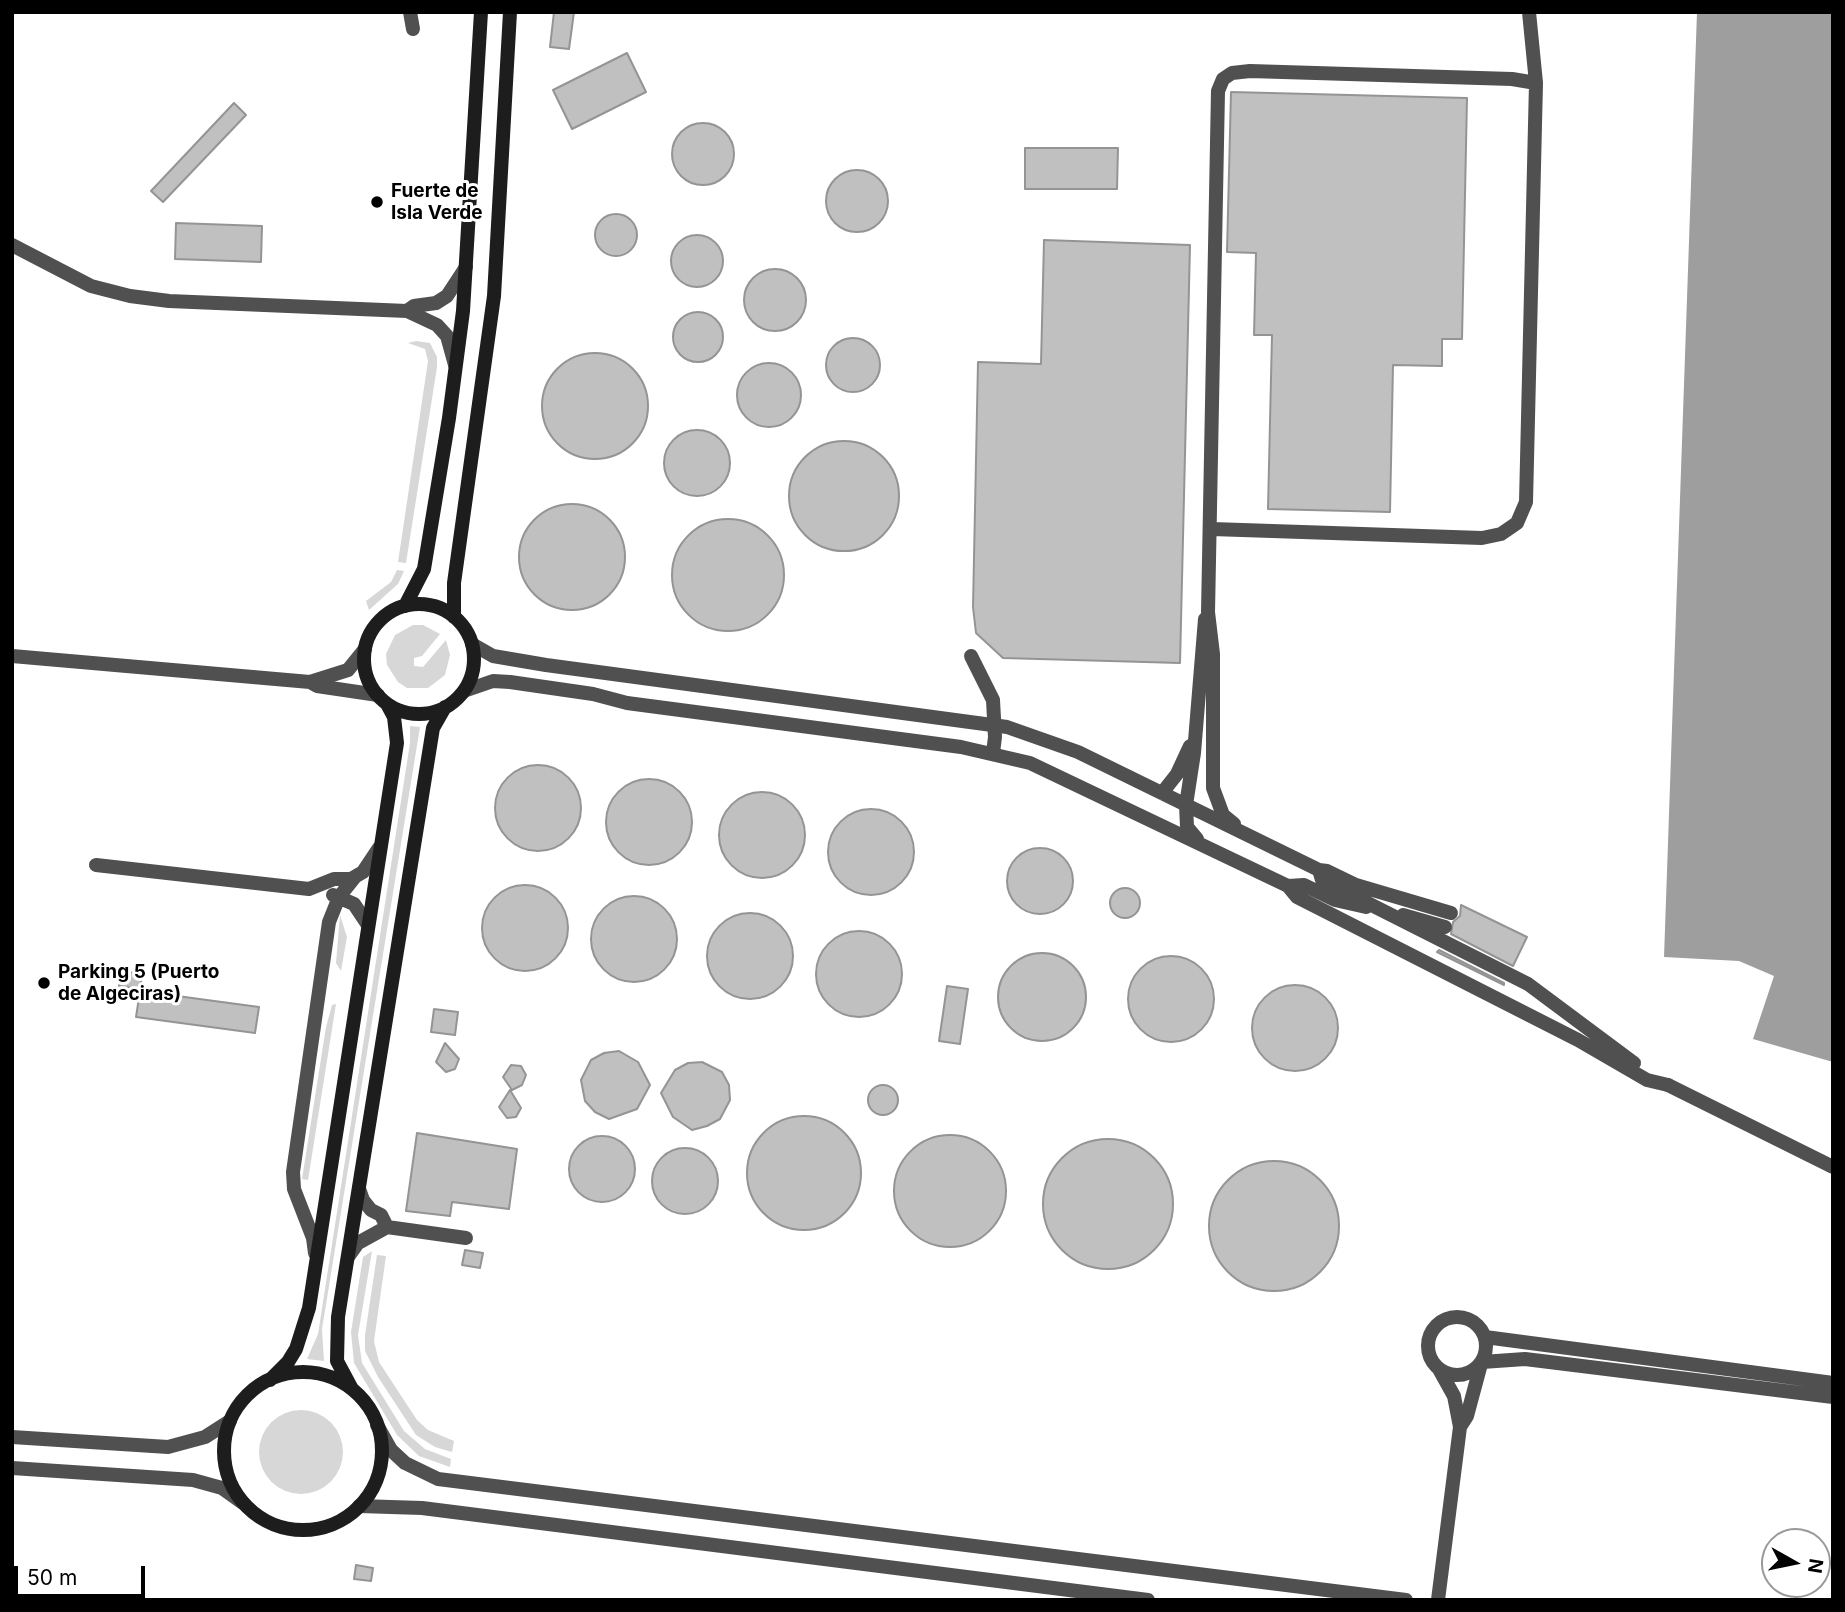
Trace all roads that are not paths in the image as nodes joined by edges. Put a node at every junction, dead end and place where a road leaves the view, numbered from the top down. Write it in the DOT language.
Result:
graph roads {
  1 [pos="410,12"];
  2 [pos="481,12"];
  3 [pos="510,12"];
  4 [pos="1529,12"];
  5 [pos="413,29"];
  6 [pos="1536,83"];
  7 [pos="12,245"];
  8 [pos="466,267"];
  9 [pos="407,311"];
  10 [pos="456,366"];
  11 [pos="1212,529"];
  12 [pos="405,606"];
  13 [pos="1208,612"];
  14 [pos="454,617"];
  15 [pos="472,644"];
  16 [pos="365,649"];
  17 [pos="12,656"];
  18 [pos="971,656"];
  19 [pos="310,682"];
  20 [pos="464,691"];
  21 [pos="383,699"];
  22 [pos="445,708"];
  23 [pos="995,724"];
  24 [pos="1196,728"];
  25 [pos="1212,742"];
  26 [pos="993,753"];
  27 [pos="1162,793"];
  28 [pos="1186,805"];
  29 [pos="1199,812"];
  30 [pos="1184,830"];
  31 [pos="1249,836"];
  32 [pos="380,847"];
  33 [pos="96,865"];
  34 [pos="1319,870"];
  35 [pos="355,877"];
  36 [pos="320,886"];
  37 [pos="1288,886"];
  38 [pos="339,897"];
  39 [pos="1382,911"];
  40 [pos="368,925"];
  41 [pos="1668,1085"];
  42 [pos="1833,1167"];
  43 [pos="359,1189"];
  44 [pos="387,1227"];
  45 [pos="466,1238"];
  46 [pos="348,1257"];
  47 [pos="315,1272"];
  48 [pos="1485,1337"];
  49 [pos="1482,1363"];
  50 [pos="1438,1369"];
  51 [pos="270,1380"];
  52 [pos="1833,1383"];
  53 [pos="352,1390"];
  54 [pos="1833,1397"];
  55 [pos="230,1421"];
  56 [pos="377,1425"];
  57 [pos="1460,1427"];
  58 [pos="12,1437"];
  59 [pos="12,1468"];
  60 [pos="243,1503"];
  61 [pos="359,1506"];
  62 [pos="1148,1600"];
  63 [pos="1406,1600"];
  64 [pos="1438,1600"];
  1 -- 5 [label="street"];
  2 -- 8 [label="main road"];
  3 -- 14 [label="main road"];
  4 -- 6 [label="street"];
  6 -- 11 [label="street"];
  6 -- 11 [label="street"];
  7 -- 9 [label="street"];
  8 -- 9 [label="street"];
  8 -- 10 [label="main road"];
  9 -- 10 [label="street"];
  10 -- 12 [label="main road"];
  11 -- 13 [label="street"];
  12 -- 14 [label="main road"];
  12 -- 16 [label="main road"];
  13 -- 24 [label="street"];
  13 -- 25 [label="street"];
  14 -- 15 [label="main road"];
  15 -- 20 [label="main road"];
  15 -- 23 [label="street"];
  16 -- 19 [label="street"];
  16 -- 21 [label="main road"];
  17 -- 19 [label="street"];
  18 -- 23 [label="street"];
  19 -- 21 [label="street"];
  20 -- 22 [label="main road"];
  20 -- 26 [label="street"];
  21 -- 22 [label="main road"];
  21 -- 32 [label="main road"];
  22 -- 43 [label="main road"];
  23 -- 26 [label="street"];
  23 -- 27 [label="street"];
  24 -- 27 [label="street"];
  24 -- 28 [label="street"];
  25 -- 29 [label="street"];
  25 -- 31 [label="street"];
  26 -- 30 [label="street"];
  27 -- 28 [label="street"];
  28 -- 29 [label="street"];
  28 -- 30 [label="street"];
  29 -- 30 [label="street"];
  29 -- 31 [label="street"];
  30 -- 37 [label="street"];
  31 -- 34 [label="street"];
  32 -- 35 [label="street"];
  32 -- 40 [label="main road"];
  33 -- 36 [label="street"];
  34 -- 39 [label="street"];
  34 -- 39 [label="street"];
  35 -- 36 [label="street"];
  35 -- 38 [label="street"];
  36 -- 38 [label="street"];
  37 -- 39 [label="street"];
  37 -- 41 [label="street"];
  38 -- 40 [label="street"];
  38 -- 47 [label="street"];
  39 -- 41 [label="street"];
  40 -- 47 [label="main road"];
  41 -- 42 [label="street"];
  43 -- 44 [label="street"];
  43 -- 46 [label="main road"];
  44 -- 45 [label="street"];
  44 -- 46 [label="street"];
  46 -- 53 [label="main road"];
  47 -- 51 [label="main road"];
  48 -- 49 [label="street"];
  48 -- 50 [label="street"];
  48 -- 52 [label="street"];
  49 -- 50 [label="street"];
  49 -- 54 [label="street"];
  49 -- 57 [label="street"];
  50 -- 57 [label="street"];
  51 -- 53 [label="main road"];
  51 -- 55 [label="main road"];
  53 -- 56 [label="main road"];
  55 -- 58 [label="street"];
  55 -- 60 [label="main road"];
  56 -- 61 [label="main road"];
  56 -- 63 [label="street"];
  57 -- 64 [label="street"];
  59 -- 60 [label="street"];
  60 -- 61 [label="main road"];
  61 -- 62 [label="street"];
}
